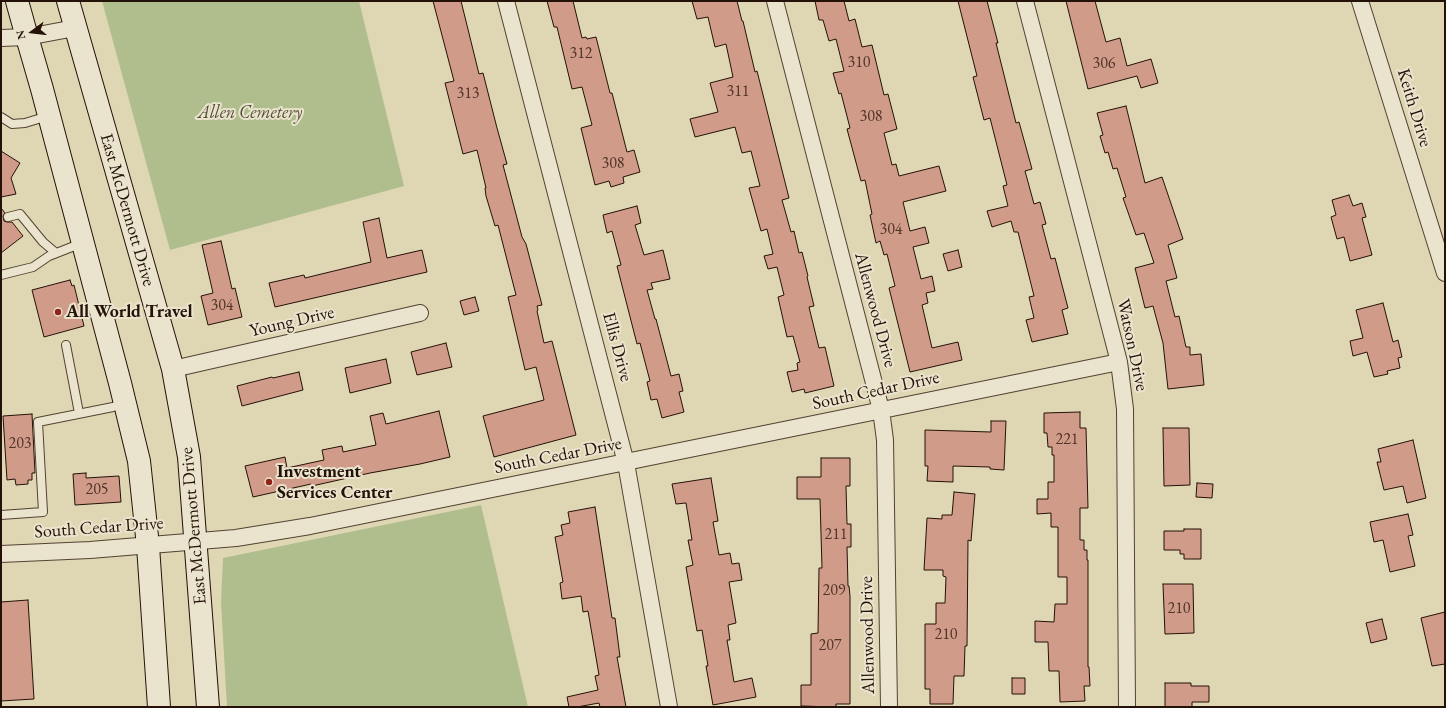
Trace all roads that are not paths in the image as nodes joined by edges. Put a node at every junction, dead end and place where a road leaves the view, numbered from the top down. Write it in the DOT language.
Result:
graph roads {
  1 [pos="17,1"];
  2 [pos="68,1"];
  3 [pos="506,1"];
  4 [pos="775,1"];
  5 [pos="1025,1"];
  6 [pos="1360,1"];
  7 [pos="75,28"];
  8 [pos="26,37"];
  9 [pos="1,38"];
  10 [pos="49,115"];
  11 [pos="1,117"];
  12 [pos="8,217"];
  13 [pos="83,243"];
  14 [pos="56,253"];
  15 [pos="1445,273"];
  16 [pos="1,275"];
  17 [pos="420,313"];
  18 [pos="66,345"];
  19 [pos="1118,362"];
  20 [pos="172,369"];
  21 [pos="125,403"];
  22 [pos="881,410"];
  23 [pos="79,413"];
  24 [pos="626,463"];
  25 [pos="1,515"];
  26 [pos="196,541"];
  27 [pos="148,546"];
  28 [pos="1,554"];
  29 [pos="159,707"];
  30 [pos="208,707"];
  31 [pos="669,707"];
  32 [pos="889,707"];
  33 [pos="1126,707"];
  1 -- 8 [label="main road"];
  2 -- 7 [label="main road, East McDermott Drive"];
  3 -- 24 [label="street, Ellis Drive"];
  4 -- 22 [label="street, Allenwood Drive"];
  5 -- 19 [label="street, Watson Drive"];
  6 -- 15 [label="street, Keith Drive"];
  7 -- 8 [label="street"];
  7 -- 20 [label="main road, East McDermott Drive"];
  8 -- 9 [label="street"];
  8 -- 10 [label="main road"];
  10 -- 11 [label="lane"];
  10 -- 13 [label="main road"];
  12 -- 14 [label="lane"];
  13 -- 14 [label="lane"];
  13 -- 21 [label="main road"];
  14 -- 16 [label="lane"];
  17 -- 20 [label="street, Young Drive"];
  18 -- 23 [label="lane"];
  19 -- 22 [label="street, South Cedar Drive"];
  19 -- 33 [label="street, Watson Drive"];
  20 -- 26 [label="main road, East McDermott Drive"];
  21 -- 23 [label="lane"];
  21 -- 27 [label="main road"];
  22 -- 24 [label="street, South Cedar Drive"];
  22 -- 32 [label="street, Allenwood Drive"];
  23 -- 25 [label="lane"];
  24 -- 26 [label="street, South Cedar Drive"];
  24 -- 31 [label="street, Ellis Drive"];
  26 -- 27 [label="street, South Cedar Drive"];
  26 -- 30 [label="main road, East McDermott Drive"];
  27 -- 28 [label="street, South Cedar Drive"];
  27 -- 29 [label="main road"];
}
